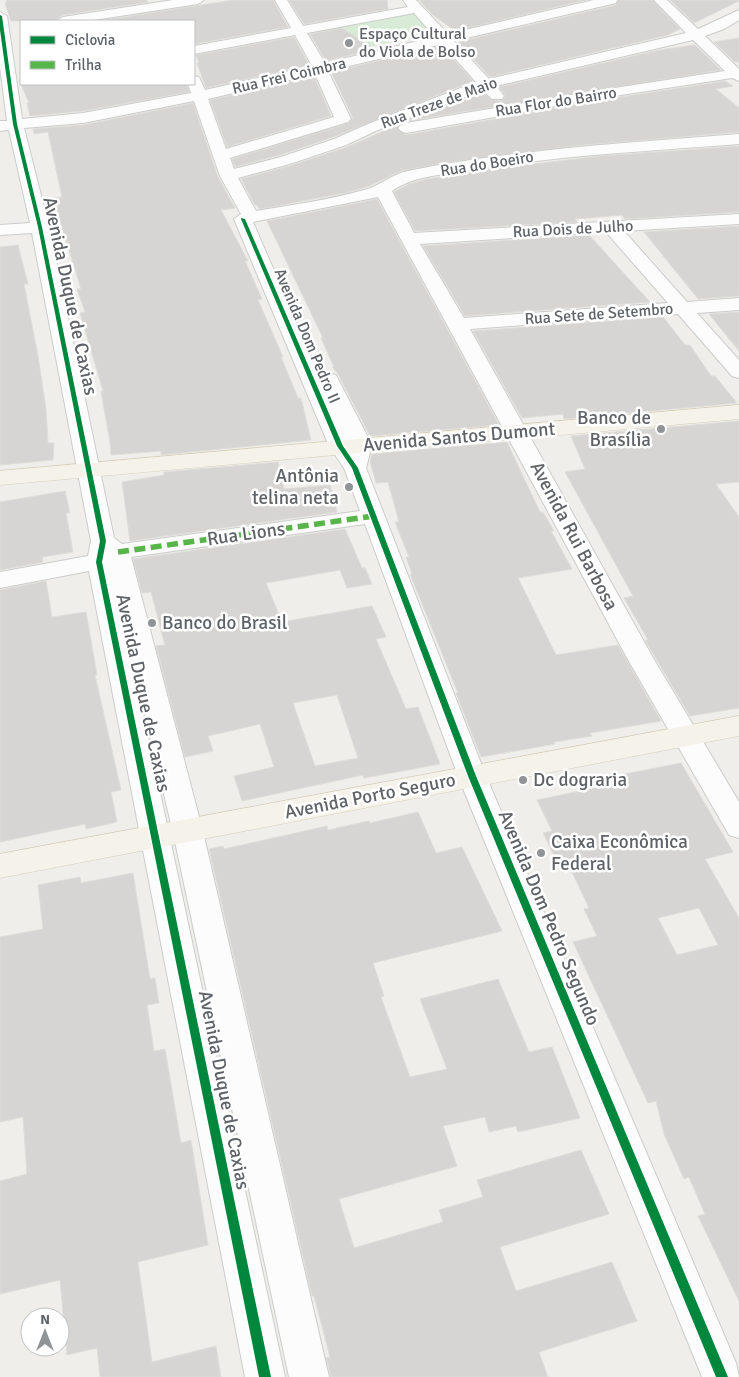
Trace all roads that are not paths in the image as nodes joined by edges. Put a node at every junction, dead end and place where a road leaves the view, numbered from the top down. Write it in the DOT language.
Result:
graph roads {
  1 [pos="198,0"];
  2 [pos="281,0"];
  3 [pos="584,0"];
  4 [pos="611,0"];
  5 [pos="660,0"];
  6 [pos="163,3"];
  7 [pos="413,5"];
  8 [pos="739,14"];
  9 [pos="69,20"];
  10 [pos="171,20"];
  11 [pos="4,27"];
  12 [pos="298,30"];
  13 [pos="695,35"];
  14 [pos="442,37"];
  15 [pos="195,50"];
  16 [pos="319,65"];
  17 [pos="738,75"];
  18 [pos="10,81"];
  19 [pos="195,82"];
  20 [pos="485,84"];
  21 [pos="200,94"];
  22 [pos="510,110"];
  23 [pos="8,125"];
  24 [pos="373,127"];
  25 [pos="739,139"];
  26 [pos="220,156"];
  27 [pos="228,176"];
  28 [pos="383,190"];
  29 [pos="249,217"];
  30 [pos="739,219"];
  31 [pos="40,227"];
  32 [pos="611,227"];
  33 [pos="0,230"];
  34 [pos="408,239"];
  35 [pos="739,304"];
  36 [pos="739,308"];
  37 [pos="686,310"];
  38 [pos="460,327"];
  39 [pos="739,372"];
  40 [pos="739,412"];
  41 [pos="518,432"];
  42 [pos="352,453"];
  43 [pos="90,469"];
  44 [pos="0,478"];
  45 [pos="374,516"];
  46 [pos="107,551"];
  47 [pos="0,580"];
  48 [pos="739,726"];
  49 [pos="686,736"];
  50 [pos="472,776"];
  51 [pos="739,827"];
  52 [pos="188,832"];
  53 [pos="156,838"];
  54 [pos="0,866"];
  55 [pos="265,1377"];
  56 [pos="310,1377"];
  57 [pos="722,1377"];
  1 -- 6 [label="street"];
  2 -- 12 [label="street"];
  3 -- 14 [label="street, Rua Frei Coimbra"];
  4 -- 14 [label="street, Rua Frei Coimbra"];
  5 -- 13 [label="street"];
  6 -- 9 [label="street"];
  6 -- 10 [label="street"];
  7 -- 12 [label="street"];
  7 -- 14 [label="street"];
  8 -- 13 [label="street, Rua Treze de Maio"];
  11 -- 18 [label="street, Avenida Duque de Caxias"];
  12 -- 15 [label="street"];
  12 -- 16 [label="street"];
  13 -- 17 [label="street"];
  13 -- 20 [label="street, Rua Treze de Maio"];
  14 -- 16 [label="street, Rua Frei Coimbra"];
  14 -- 20 [label="street"];
  16 -- 21 [label="street, Rua Frei Coimbra"];
  16 -- 26 [label="street"];
  17 -- 22 [label="street, Rua Flor do Bairro"];
  18 -- 23 [label="street, Avenida Duque de Caxias"];
  19 -- 21 [label="street"];
  20 -- 22 [label="street"];
  20 -- 24 [label="street, Rua Treze de Maio"];
  21 -- 23 [label="street, Rua Frei Coimbra"];
  21 -- 26 [label="street"];
  22 -- 24 [label="street, Rua Flor do Bairro"];
  23 -- 31 [label="street, Avenida Duque de Caxias"];
  24 -- 27 [label="street, Rua Treze de Maio"];
  25 -- 28 [label="street, Rua do Boeiro"];
  26 -- 27 [label="street"];
  27 -- 29 [label="street"];
  28 -- 29 [label="street, Rua do Boeiro"];
  28 -- 34 [label="street, Avenida Rui Barbosa"];
  29 -- 42 [label="street, Avenida Dom Pedro II"];
  30 -- 32 [label="street, Rua Dois de Julho"];
  31 -- 33 [label="street"];
  31 -- 43 [label="street, Avenida Duque de Caxias"];
  32 -- 34 [label="street, Rua Dois de Julho"];
  32 -- 37 [label="street"];
  34 -- 38 [label="street, Avenida Rui Barbosa"];
  35 -- 37 [label="street, Rua Sete de Setembro"];
  36 -- 37 [label="street, Rua Sete de Setembro"];
  37 -- 38 [label="street, Rua Sete de Setembro"];
  37 -- 39 [label="street"];
  38 -- 41 [label="street, Avenida Rui Barbosa"];
  40 -- 41 [label="main road, Avenida Santos Dumont"];
  41 -- 42 [label="main road, Avenida Santos Dumont"];
  41 -- 49 [label="street, Avenida Rui Barbosa"];
  42 -- 43 [label="main road, Avenida Santos Dumont"];
  42 -- 45 [label="street, Avenida Dom Pedro Segundo"];
  43 -- 44 [label="main road, Avenida Santos Dumont"];
  43 -- 46 [label="street, Avenida Duque de Caxias"];
  45 -- 46 [label="street, Rua Lions"];
  45 -- 50 [label="street, Avenida Dom Pedro Segundo"];
  46 -- 47 [label="street, Rua Lions"];
  46 -- 52 [label="street, Avenida Duque de Caxias"];
  46 -- 53 [label="street, Avenida Duque de Caxias"];
  48 -- 49 [label="main road, Avenida Porto Seguro"];
  49 -- 50 [label="main road, Avenida Porto Seguro"];
  49 -- 51 [label="street, Avenida Rui Barbosa"];
  50 -- 52 [label="main road, Avenida Porto Seguro"];
  50 -- 57 [label="street, Avenida Dom Pedro Segundo"];
  52 -- 53 [label="main road, Avenida Porto Seguro"];
  52 -- 56 [label="street, Avenida Duque de Caxias"];
  53 -- 54 [label="main road, Avenida Porto Seguro"];
  53 -- 55 [label="street, Avenida Duque de Caxias"];
}
